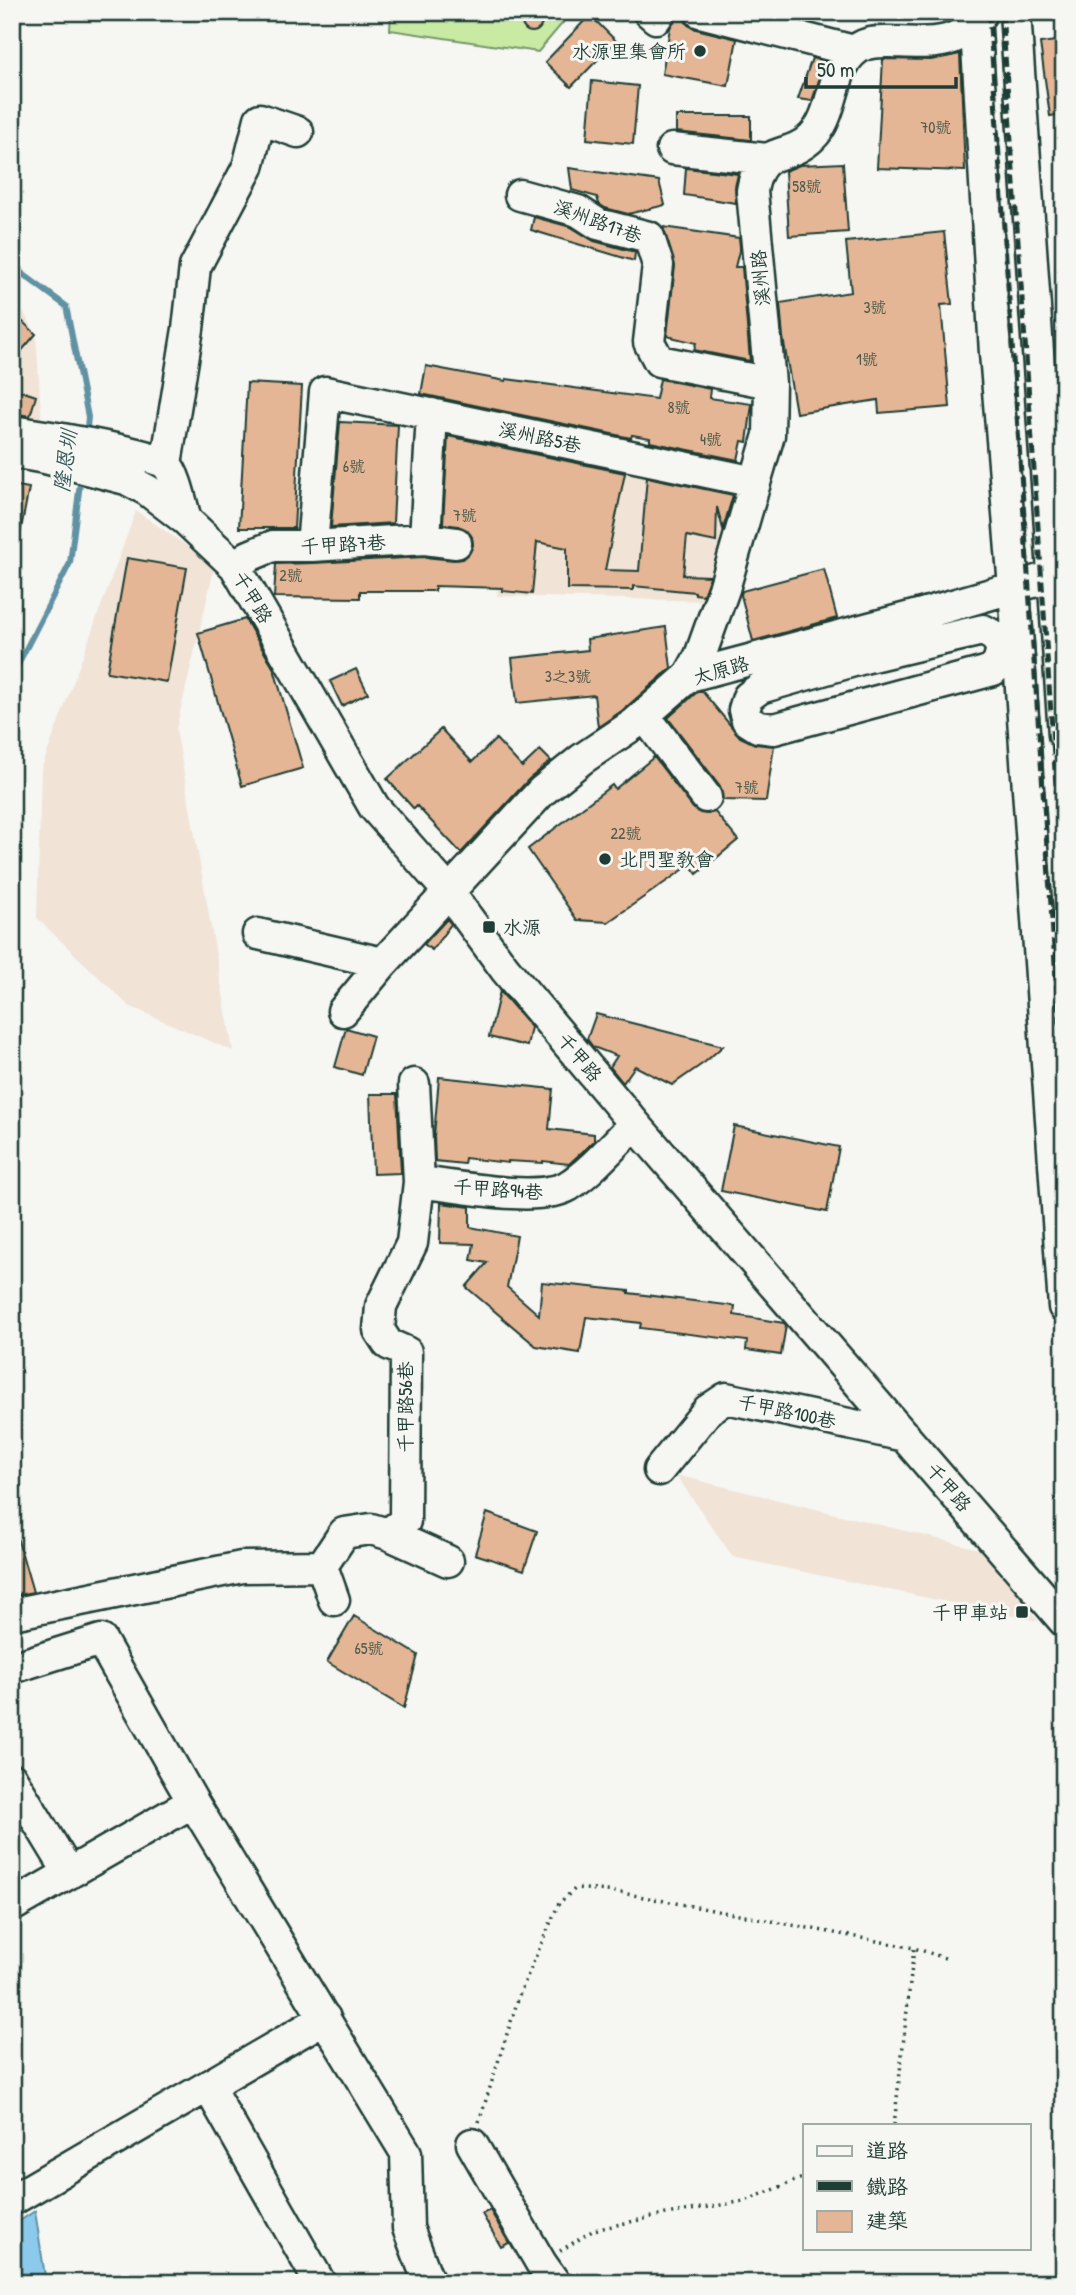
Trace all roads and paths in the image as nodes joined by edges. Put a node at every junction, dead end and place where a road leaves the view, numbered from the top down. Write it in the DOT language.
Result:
graph roads {
  1 [pos="649,12"];
  2 [pos="660,12"];
  3 [pos="700,12"];
  4 [pos="1015,12"];
  5 [pos="978,16"];
  6 [pos="854,51"];
  7 [pos="298,132"];
  8 [pos="672,149"];
  9 [pos="767,159"];
  10 [pos="520,195"];
  11 [pos="1035,314"];
  12 [pos="992,318"];
  13 [pos="1038,348"];
  14 [pos="995,353"];
  15 [pos="769,383"];
  16 [pos="432,414"];
  17 [pos="12,431"];
  18 [pos="44,446"];
  19 [pos="12,452"];
  20 [pos="166,464"];
  21 [pos="128,466"];
  22 [pos="755,482"];
  23 [pos="186,520"];
  24 [pos="425,539"];
  25 [pos="456,543"];
  26 [pos="312,546"];
  27 [pos="235,566"];
  28 [pos="1058,575"];
  29 [pos="1014,589"];
  30 [pos="927,628"];
  31 [pos="861,645"];
  32 [pos="689,676"];
  33 [pos="644,715"];
  34 [pos="1064,735"];
  35 [pos="706,797"];
  36 [pos="448,891"];
  37 [pos="258,934"];
  38 [pos="1051,935"];
  39 [pos="383,962"];
  40 [pos="1052,969"];
  41 [pos="343,1011"];
  42 [pos="414,1084"];
  43 [pos="635,1124"];
  44 [pos="419,1182"];
  45 [pos="1063,1296"];
  46 [pos="905,1436"];
  47 [pos="659,1470"];
  48 [pos="388,1534"];
  49 [pos="448,1561"];
  50 [pos="322,1566"];
  51 [pos="334,1600"];
  52 [pos="12,1614"];
  53 [pos="1064,1621"];
  54 [pos="12,1668"];
  55 [pos="12,1779"];
  56 [pos="193,1802"];
  57 [pos="69,1873"];
  58 [pos="12,1906"];
  59 [pos="914,1948"];
  60 [pos="946,1958"];
  61 [pos="325,2018"];
  62 [pos="208,2086"];
  63 [pos="894,2124"];
  64 [pos="472,2144"];
  65 [pos="803,2180"];
  66 [pos="12,2200"];
  67 [pos="548,2273"];
  68 [pos="320,2283"];
  69 [pos="429,2283"];
  1 -- 2 [label="street"];
  3 -- 6 [label="street"];
  4 -- 11 [label="street"];
  5 -- 6 [label="street"];
  5 -- 12 [label="street"];
  6 -- 9 [label="street"];
  7 -- 20 [label="street"];
  8 -- 9 [label="street"];
  9 -- 15 [label="street, 溪州路"];
  10 -- 15 [label="street, 溪州路17巷"];
  11 -- 12 [label="street"];
  11 -- 13 [label="street"];
  12 -- 14 [label="street"];
  13 -- 14 [label="street"];
  13 -- 28 [label="street"];
  14 -- 29 [label="street"];
  15 -- 22 [label="street, 溪州路"];
  16 -- 22 [label="street, 溪州路5巷"];
  16 -- 24 [label="street"];
  16 -- 26 [label="street, 溪州路5巷"];
  17 -- 18 [label="street"];
  18 -- 19 [label="street"];
  18 -- 21 [label="street"];
  20 -- 21 [label="street"];
  20 -- 23 [label="street"];
  21 -- 23 [label="street, 千甲路"];
  22 -- 32 [label="street, 溪州路"];
  23 -- 27 [label="street, 千甲路"];
  24 -- 25 [label="street, 千甲路7巷"];
  24 -- 26 [label="street, 千甲路7巷"];
  26 -- 27 [label="street, 千甲路7巷"];
  27 -- 36 [label="street, 千甲路"];
  28 -- 29 [label="street, 太原路"];
  28 -- 34 [label="street"];
  29 -- 30 [label="street, 太原路"];
  29 -- 38 [label="street"];
  30 -- 31 [label="street, 太原路"];
  30 -- 31 [label="street"];
  31 -- 32 [label="street, 太原路"];
  32 -- 33 [label="street, 太原路"];
  33 -- 35 [label="street"];
  33 -- 36 [label="street, 太原路"];
  36 -- 39 [label="street"];
  36 -- 43 [label="street, 千甲路"];
  37 -- 39 [label="street"];
  38 -- 40 [label="street"];
  39 -- 41 [label="street"];
  40 -- 45 [label="street"];
  42 -- 44 [label="street, 千甲路56巷"];
  43 -- 44 [label="street, 千甲路94巷"];
  43 -- 46 [label="street, 千甲路"];
  44 -- 48 [label="street, 千甲路56巷"];
  46 -- 47 [label="street, 千甲路100巷"];
  46 -- 53 [label="street, 千甲路"];
  48 -- 49 [label="street"];
  48 -- 50 [label="street"];
  50 -- 51 [label="street"];
  50 -- 52 [label="street"];
  54 -- 56 [label="street"];
  55 -- 57 [label="street"];
  56 -- 57 [label="street"];
  56 -- 61 [label="street"];
  57 -- 58 [label="street"];
  59 -- 60 [label="path"];
  59 -- 63 [label="path"];
  59 -- 64 [label="path"];
  61 -- 62 [label="street"];
  61 -- 69 [label="street"];
  62 -- 66 [label="street"];
  62 -- 68 [label="street"];
  64 -- 67 [label="street"];
  65 -- 67 [label="path"];
}
